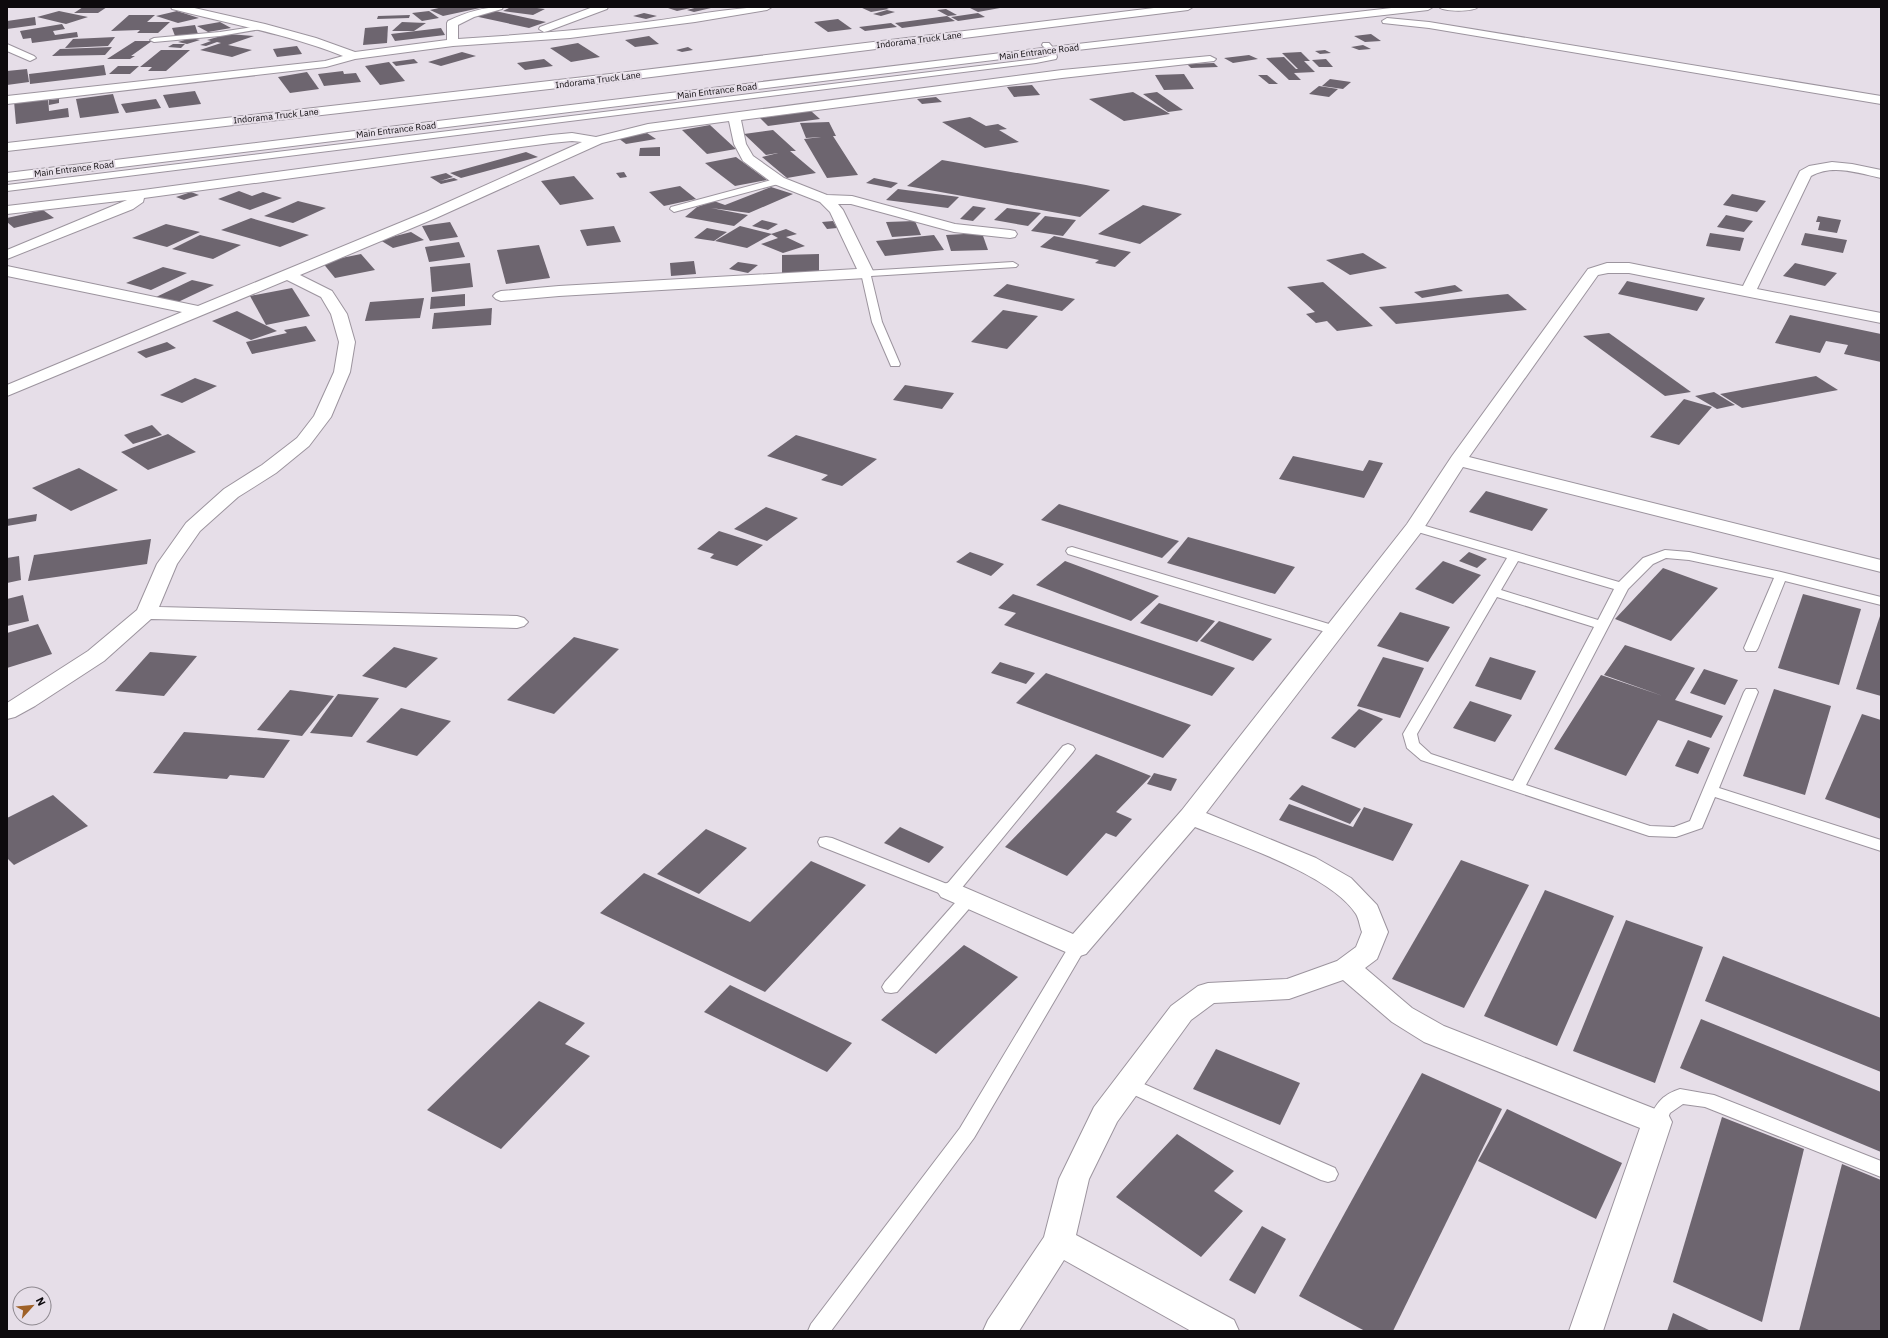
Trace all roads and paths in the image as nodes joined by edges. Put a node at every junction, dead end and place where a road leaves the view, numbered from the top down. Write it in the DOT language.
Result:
graph roads {
  1 [pos="176,7"];
  2 [pos="498,7"];
  3 [pos="604,7"];
  4 [pos="767,7"];
  5 [pos="1188,7"];
  6 [pos="1352,7"];
  7 [pos="1428,7"];
  8 [pos="1444,7"];
  9 [pos="1473,7"];
  10 [pos="265,27"];
  11 [pos="1167,30"];
  12 [pos="1177,37"];
  13 [pos="514,39"];
  14 [pos="154,40"];
  15 [pos="453,43"];
  16 [pos="7,47"];
  17 [pos="1048,48"];
  18 [pos="354,56"];
  19 [pos="1210,59"];
  20 [pos="7,61"];
  21 [pos="7,100"];
  22 [pos="1881,100"];
  23 [pos="734,117"];
  24 [pos="598,140"];
  25 [pos="7,147"];
  26 [pos="7,170"];
  27 [pos="1881,174"];
  28 [pos="7,177"];
  29 [pos="779,181"];
  30 [pos="7,188"];
  31 [pos="143,194"];
  32 [pos="825,199"];
  33 [pos="674,209"];
  34 [pos="7,210"];
  35 [pos="1010,234"];
  36 [pos="7,255"];
  37 [pos="1013,265"];
  38 [pos="7,271"];
  39 [pos="866,273"];
  40 [pos="287,274"];
  41 [pos="1749,290"];
  42 [pos="501,296"];
  43 [pos="198,311"];
  44 [pos="1881,318"];
  45 [pos="895,364"];
  46 [pos="7,391"];
  47 [pos="1458,460"];
  48 [pos="1415,527"];
  49 [pos="1072,551"];
  50 [pos="1514,557"];
  51 [pos="1881,566"];
  52 [pos="1781,576"];
  53 [pos="1622,587"];
  54 [pos="1493,592"];
  55 [pos="1881,601"];
  56 [pos="146,613"];
  57 [pos="517,622"];
  58 [pos="1602,625"];
  59 [pos="1334,630"];
  60 [pos="1751,648"];
  61 [pos="1751,692"];
  62 [pos="7,712"];
  63 [pos="1068,749"];
  64 [pos="1516,788"];
  65 [pos="1710,790"];
  66 [pos="1191,816"];
  67 [pos="826,842"];
  68 [pos="1881,846"];
  69 [pos="959,895"];
  70 [pos="1077,947"];
  71 [pos="1347,968"];
  72 [pos="891,986"];
  73 [pos="1128,1084"];
  74 [pos="1658,1122"];
  75 [pos="1881,1169"];
  76 [pos="1328,1174"];
  77 [pos="1059,1241"];
  78 [pos="819,1331"];
  79 [pos="1000,1331"];
  80 [pos="1222,1331"];
  81 [pos="1586,1331"];
  1 -- 10 [label="street"];
  2 -- 15 [label="street"];
  3 -- 13 [label="street"];
  4 -- 13 [label="street"];
  5 -- 25 [label="street, Indorama Truck Lane"];
  6 -- 11 [label="street"];
  7 -- 12 [label="street, Main Entrance Road"];
  8 -- 9 [label="street"];
  10 -- 14 [label="lane"];
  10 -- 18 [label="street"];
  11 -- 12 [label="street"];
  11 -- 17 [label="street"];
  12 -- 17 [label="street, Main Entrance Road"];
  12 -- 22 [label="street"];
  13 -- 15 [label="street"];
  15 -- 18 [label="street"];
  16 -- 20 [label="street"];
  17 -- 26 [label="street"];
  17 -- 28 [label="street, Main Entrance Road"];
  17 -- 30 [label="lane"];
  18 -- 21 [label="street"];
  19 -- 23 [label="street"];
  23 -- 24 [label="street"];
  23 -- 29 [label="street"];
  24 -- 31 [label="street"];
  24 -- 40 [label="street"];
  27 -- 41 [label="street"];
  29 -- 32 [label="street"];
  29 -- 33 [label="lane"];
  31 -- 34 [label="street"];
  31 -- 36 [label="street"];
  32 -- 35 [label="street"];
  32 -- 39 [label="street"];
  37 -- 39 [label="lane"];
  38 -- 43 [label="street"];
  39 -- 42 [label="street"];
  39 -- 45 [label="lane"];
  40 -- 43 [label="street"];
  40 -- 56 [label="street"];
  41 -- 44 [label="street"];
  41 -- 47 [label="street"];
  43 -- 46 [label="street"];
  47 -- 48 [label="street"];
  47 -- 51 [label="street"];
  48 -- 50 [label="lane"];
  48 -- 59 [label="street"];
  49 -- 59 [label="lane"];
  50 -- 53 [label="lane"];
  50 -- 54 [label="lane"];
  52 -- 53 [label="lane"];
  52 -- 55 [label="lane"];
  52 -- 60 [label="lane"];
  53 -- 58 [label="lane"];
  54 -- 58 [label="lane"];
  54 -- 64 [label="lane"];
  56 -- 57 [label="street"];
  56 -- 62 [label="street"];
  58 -- 64 [label="lane"];
  59 -- 66 [label="street"];
  61 -- 65 [label="lane"];
  63 -- 69 [label="lane"];
  64 -- 65 [label="lane"];
  65 -- 68 [label="lane"];
  66 -- 70 [label="street"];
  66 -- 71 [label="street"];
  67 -- 69 [label="lane"];
  69 -- 70 [label="street"];
  69 -- 72 [label="lane"];
  70 -- 78 [label="lane"];
  71 -- 73 [label="street"];
  71 -- 74 [label="street"];
  73 -- 76 [label="lane"];
  73 -- 77 [label="street"];
  74 -- 75 [label="lane"];
  74 -- 81 [label="street"];
  77 -- 79 [label="street"];
  77 -- 80 [label="street"];
}
